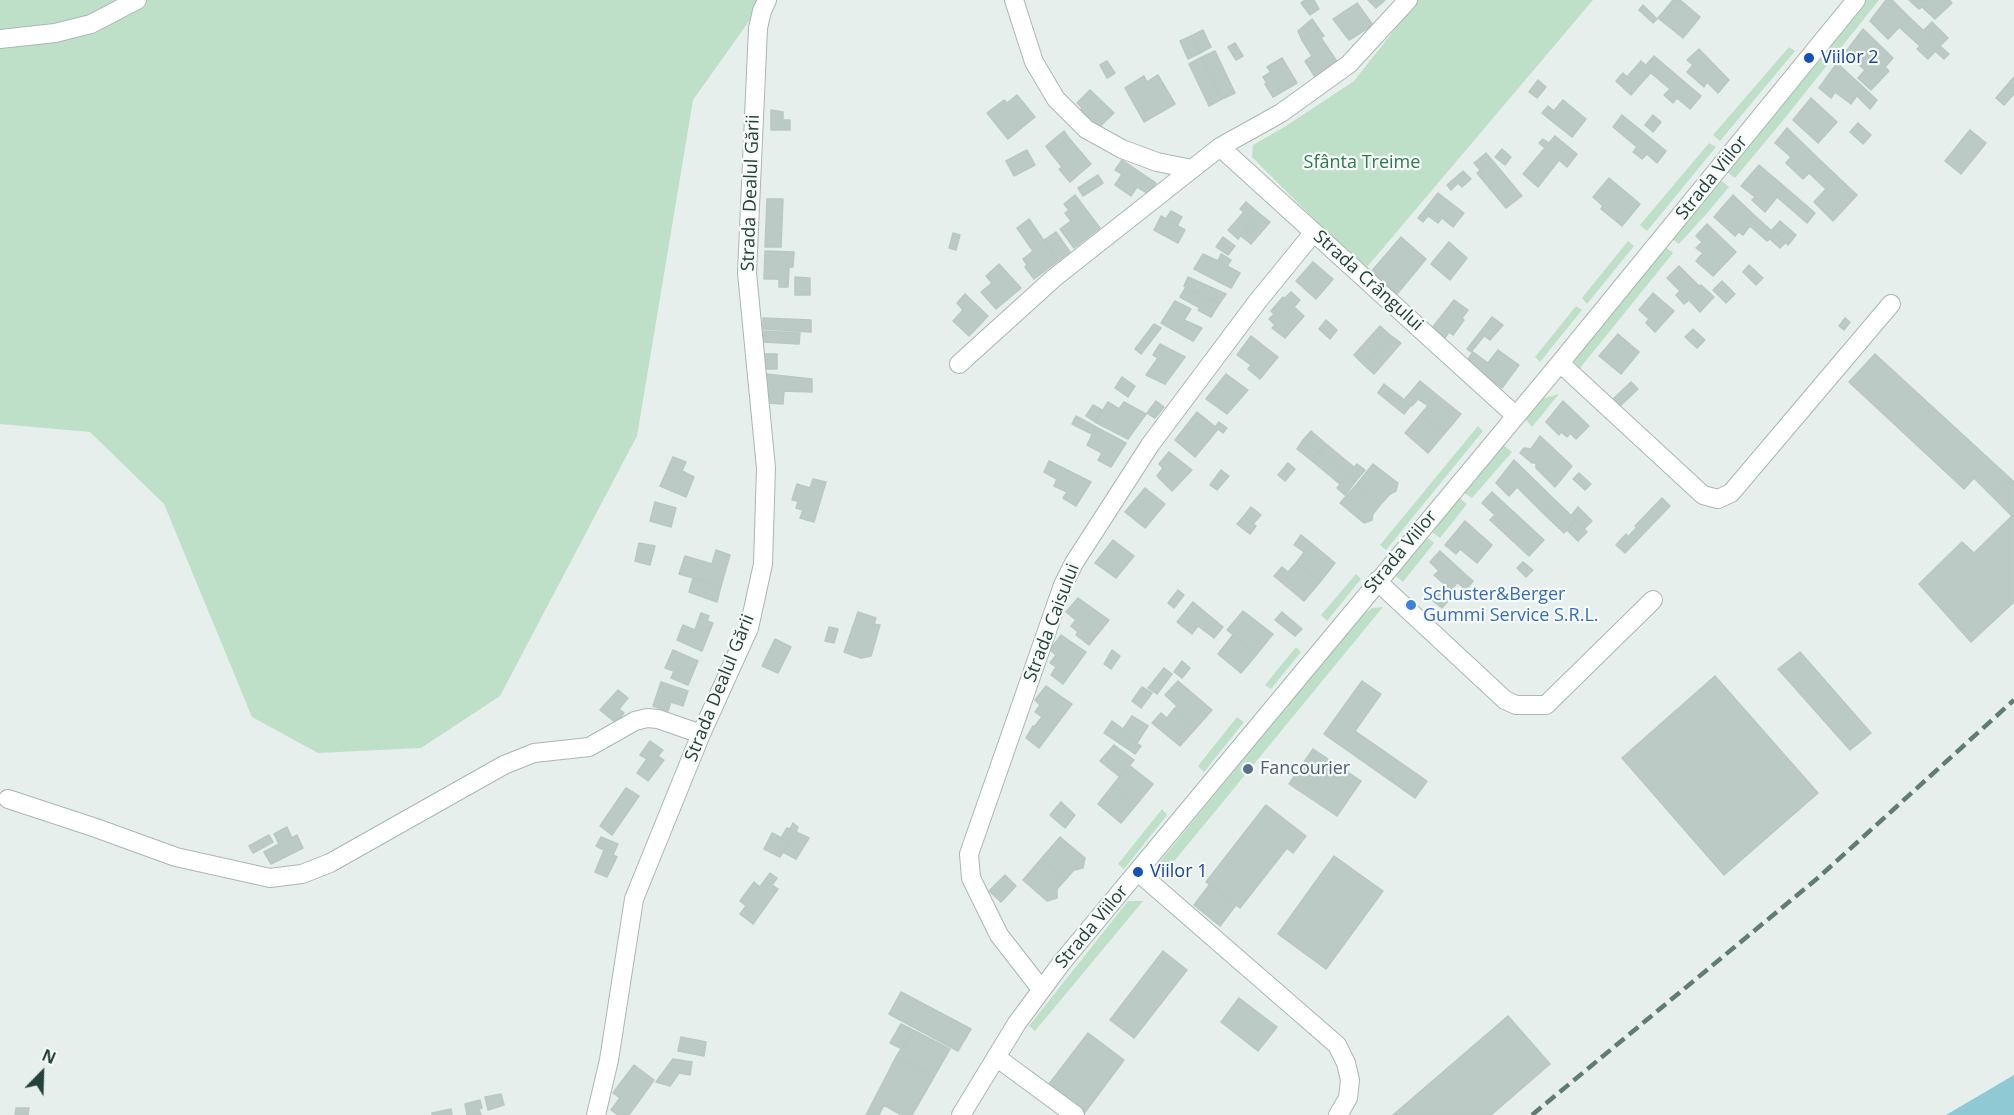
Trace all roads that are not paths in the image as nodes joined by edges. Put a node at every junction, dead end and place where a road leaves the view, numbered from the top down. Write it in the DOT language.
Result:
graph roads {
  1 [pos="137,0"];
  2 [pos="767,0"];
  3 [pos="1014,0"];
  4 [pos="1408,0"];
  5 [pos="1856,0"];
  6 [pos="0,39"];
  7 [pos="1220,147"];
  8 [pos="1192,169"];
  9 [pos="1314,232"];
  10 [pos="1891,304"];
  11 [pos="1560,363"];
  12 [pos="959,364"];
  13 [pos="1516,416"];
  14 [pos="1377,581"];
  15 [pos="1653,600"];
  16 [pos="701,735"];
  17 [pos="8,799"];
  18 [pos="1137,872"];
  19 [pos="1041,989"];
  20 [pos="996,1057"];
  21 [pos="596,1115"];
  22 [pos="961,1115"];
  23 [pos="1075,1115"];
  24 [pos="1338,1115"];
  1 -- 6 [label="street"];
  2 -- 16 [label="street, Strada Dealul Gării"];
  3 -- 8 [label="street"];
  4 -- 7 [label="street"];
  5 -- 11 [label="street, Strada Viilor"];
  7 -- 8 [label="street"];
  7 -- 9 [label="street, Strada Crângului"];
  8 -- 12 [label="street"];
  9 -- 13 [label="street, Strada Crângului"];
  9 -- 19 [label="street, Strada Caisului"];
  10 -- 11 [label="street"];
  11 -- 13 [label="street, Strada Viilor"];
  13 -- 14 [label="street, Strada Viilor"];
  14 -- 15 [label="street"];
  14 -- 18 [label="street, Strada Viilor"];
  16 -- 17 [label="street"];
  16 -- 21 [label="street, Strada Dealul Gării"];
  18 -- 19 [label="street, Strada Viilor"];
  18 -- 24 [label="street"];
  19 -- 20 [label="street, Strada Viilor"];
  20 -- 22 [label="street, Strada Viilor"];
  20 -- 23 [label="street"];
}
